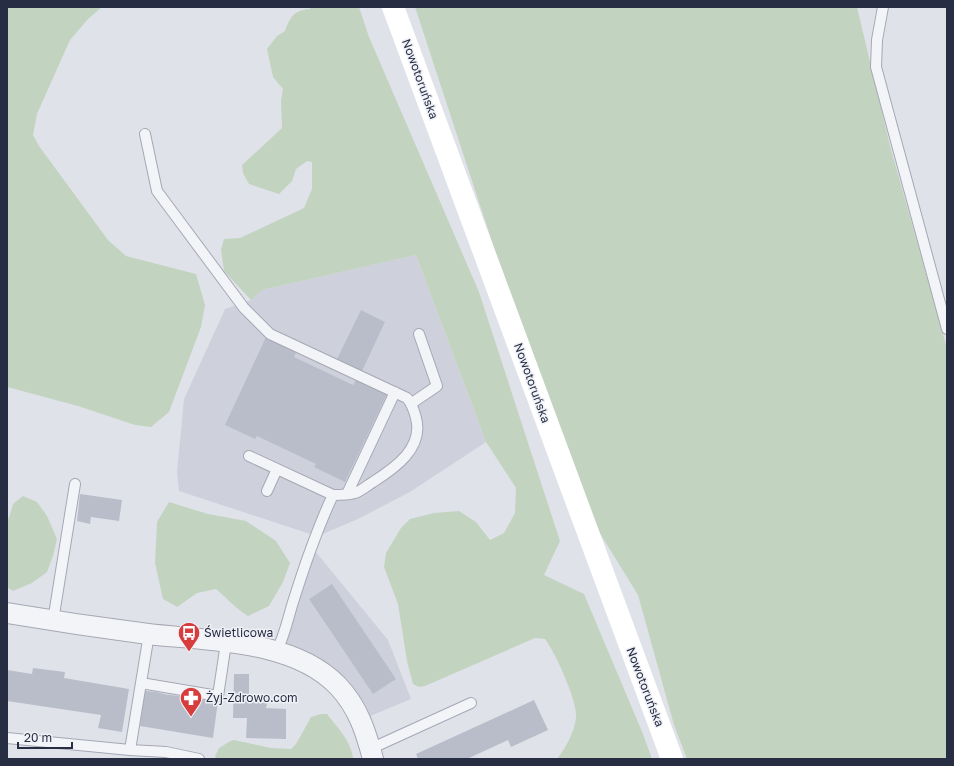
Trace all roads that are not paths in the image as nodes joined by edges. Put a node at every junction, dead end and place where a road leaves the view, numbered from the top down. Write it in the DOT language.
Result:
graph roads {
  1 [pos="393,7"];
  2 [pos="882,7"];
  3 [pos="145,134"];
  4 [pos="947,328"];
  5 [pos="419,334"];
  6 [pos="395,392"];
  7 [pos="412,403"];
  8 [pos="249,456"];
  9 [pos="277,469"];
  10 [pos="75,484"];
  11 [pos="267,491"];
  12 [pos="347,494"];
  13 [pos="333,495"];
  14 [pos="7,613"];
  15 [pos="53,621"];
  16 [pos="149,634"];
  17 [pos="226,643"];
  18 [pos="276,652"];
  19 [pos="141,684"];
  20 [pos="471,703"];
  21 [pos="7,738"];
  22 [pos="130,750"];
  23 [pos="372,754"];
  24 [pos="199,759"];
  25 [pos="672,759"];
  1 -- 25 [label="main road, Nowotoruńska"];
  2 -- 4 [label="lane"];
  3 -- 6 [label="lane"];
  5 -- 7 [label="lane"];
  6 -- 7 [label="lane"];
  6 -- 12 [label="lane"];
  7 -- 12 [label="lane"];
  8 -- 9 [label="lane"];
  9 -- 11 [label="lane"];
  9 -- 13 [label="lane"];
  10 -- 15 [label="lane"];
  12 -- 13 [label="lane"];
  13 -- 18 [label="lane"];
  14 -- 15 [label="street"];
  15 -- 16 [label="street"];
  16 -- 17 [label="street"];
  16 -- 19 [label="lane"];
  17 -- 18 [label="street"];
  17 -- 19 [label="lane"];
  18 -- 23 [label="street"];
  19 -- 22 [label="lane"];
  20 -- 23 [label="lane"];
  21 -- 22 [label="lane"];
  22 -- 24 [label="lane"];
}
